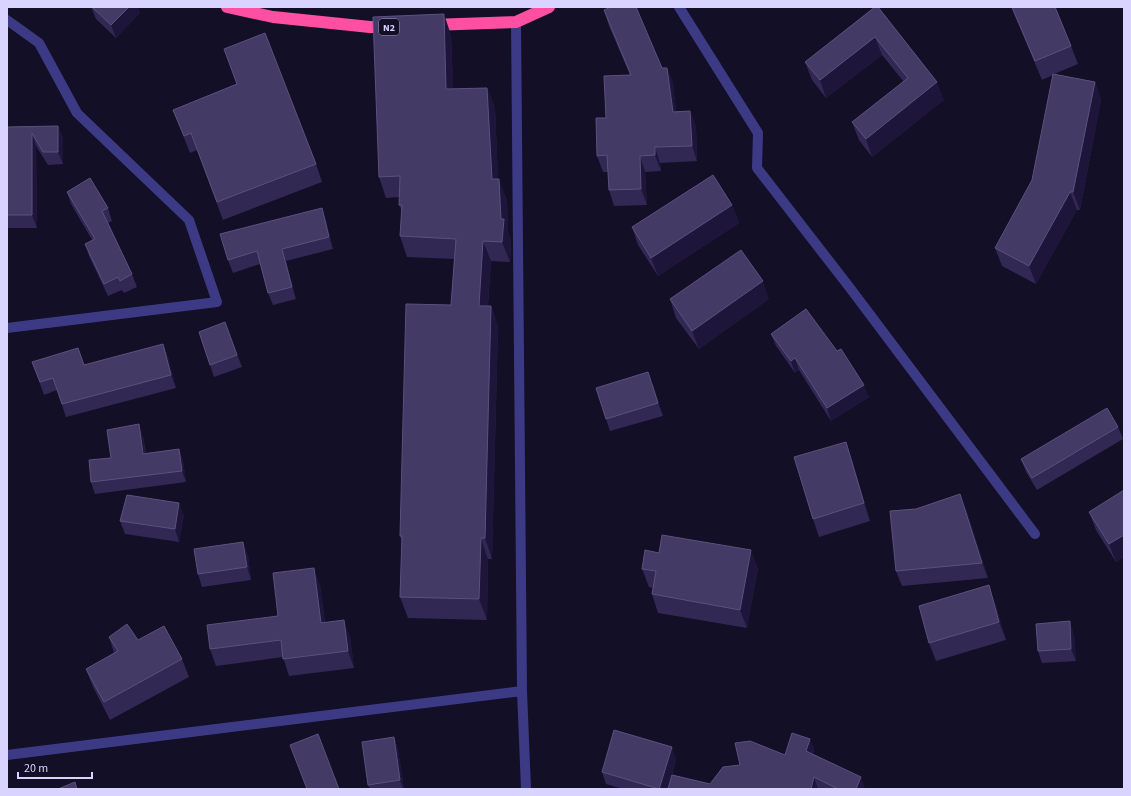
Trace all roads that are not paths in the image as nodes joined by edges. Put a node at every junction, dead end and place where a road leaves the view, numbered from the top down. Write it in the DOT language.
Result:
graph roads {
  1 [pos="227,7"];
  2 [pos="549,7"];
  3 [pos="679,7"];
  4 [pos="7,20"];
  5 [pos="516,22"];
  6 [pos="400,26"];
  7 [pos="423,26"];
  8 [pos="7,328"];
  9 [pos="1035,534"];
  10 [pos="522,691"];
  11 [pos="7,755"];
  12 [pos="526,789"];
  1 -- 6 [label="highway, N2"];
  2 -- 5 [label="highway"];
  3 -- 9 [label="street"];
  4 -- 8 [label="street"];
  5 -- 7 [label="highway"];
  5 -- 10 [label="street"];
  10 -- 11 [label="street"];
  10 -- 12 [label="street"];
}
